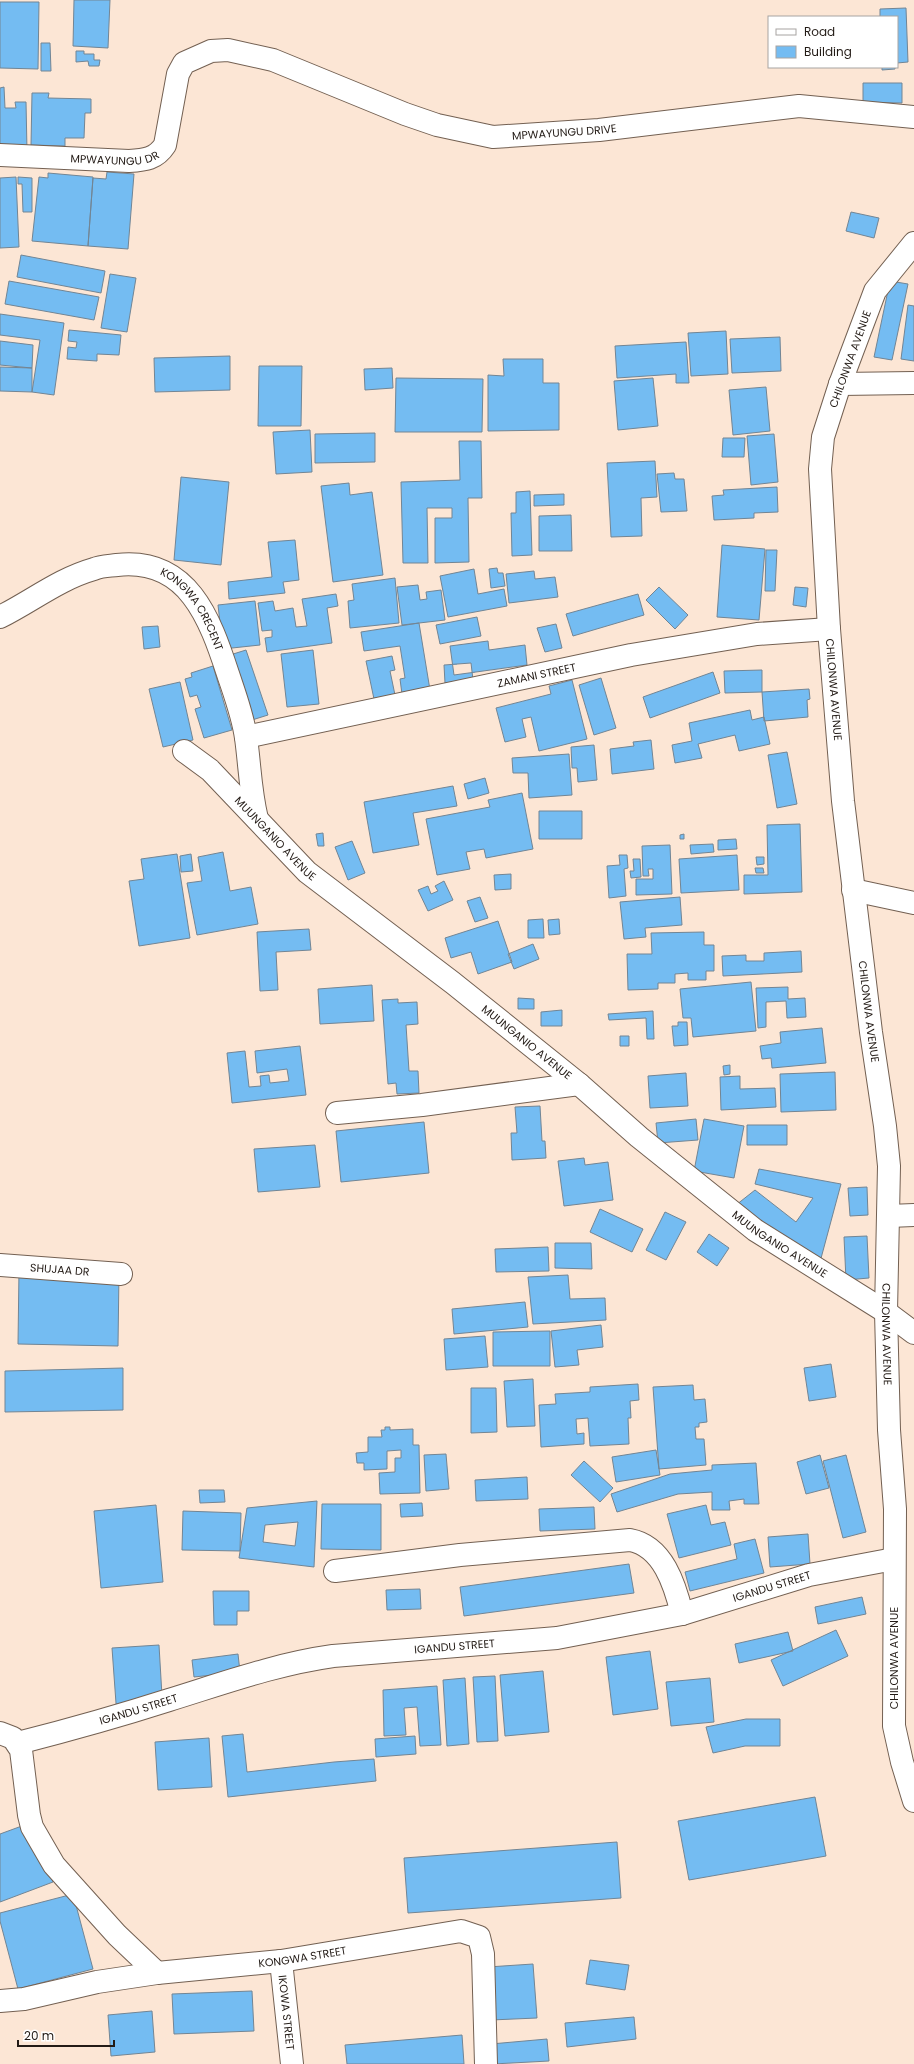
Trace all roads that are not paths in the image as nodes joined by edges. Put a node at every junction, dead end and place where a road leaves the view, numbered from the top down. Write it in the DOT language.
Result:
graph roads {
  1 [pos="228,50"];
  2 [pos="914,116"];
  3 [pos="0,155"];
  4 [pos="914,243"];
  5 [pos="914,383"];
  6 [pos="840,384"];
  7 [pos="0,617"];
  8 [pos="829,629"];
  9 [pos="246,737"];
  10 [pos="184,751"];
  11 [pos="258,820"];
  12 [pos="853,890"];
  13 [pos="914,903"];
  14 [pos="579,1084"];
  15 [pos="337,1113"];
  16 [pos="889,1216"];
  17 [pos="914,1216"];
  18 [pos="0,1265"];
  19 [pos="120,1274"];
  20 [pos="886,1312"];
  21 [pos="914,1333"];
  22 [pos="894,1559"];
  23 [pos="335,1571"];
  24 [pos="682,1614"];
  25 [pos="9,1738"];
  26 [pos="914,1801"];
  27 [pos="281,1961"];
  28 [pos="157,1973"];
  29 [pos="0,2001"];
  30 [pos="292,2064"];
  31 [pos="486,2064"];
  1 -- 2 [label="street, MPWAYUNGU DRIVE"];
  1 -- 3 [label="street, MPWAYUNGU DR"];
  4 -- 6 [label="street, CHILONWA AVENUE"];
  5 -- 6 [label="street"];
  6 -- 8 [label="street, CHILONWA AVENUE"];
  7 -- 9 [label="street, KONGWA CRECENT"];
  8 -- 9 [label="street, ZAMANI STREET"];
  8 -- 12 [label="street, CHILONWA AVENUE"];
  9 -- 11 [label="street, KONGWA CRECENT"];
  10 -- 11 [label="street, MUUNGANIO AVENUE"];
  11 -- 14 [label="street, MUUNGANIO AVENUE"];
  12 -- 13 [label="street"];
  12 -- 16 [label="street, CHILONWA AVENUE"];
  14 -- 15 [label="street"];
  14 -- 20 [label="street, MUUNGANIO AVENUE"];
  16 -- 17 [label="street"];
  16 -- 20 [label="street, CHILONWA AVENUE"];
  18 -- 19 [label="street, SHUJAA DR"];
  20 -- 21 [label="street, MUUNGANIO AVENUE"];
  20 -- 22 [label="street, CHILONWA AVENUE"];
  22 -- 24 [label="street, IGANDU STREET"];
  22 -- 26 [label="street, CHILONWA AVENUE"];
  23 -- 24 [label="street"];
  24 -- 25 [label="street, IGANDU STREET"];
  25 -- 28 [label="street"];
  27 -- 28 [label="street, KONGWA STREET"];
  27 -- 30 [label="street, IKOWA STREET"];
  27 -- 31 [label="street, KONGWA STREET"];
  28 -- 29 [label="street, KONGWA STREET"];
}
